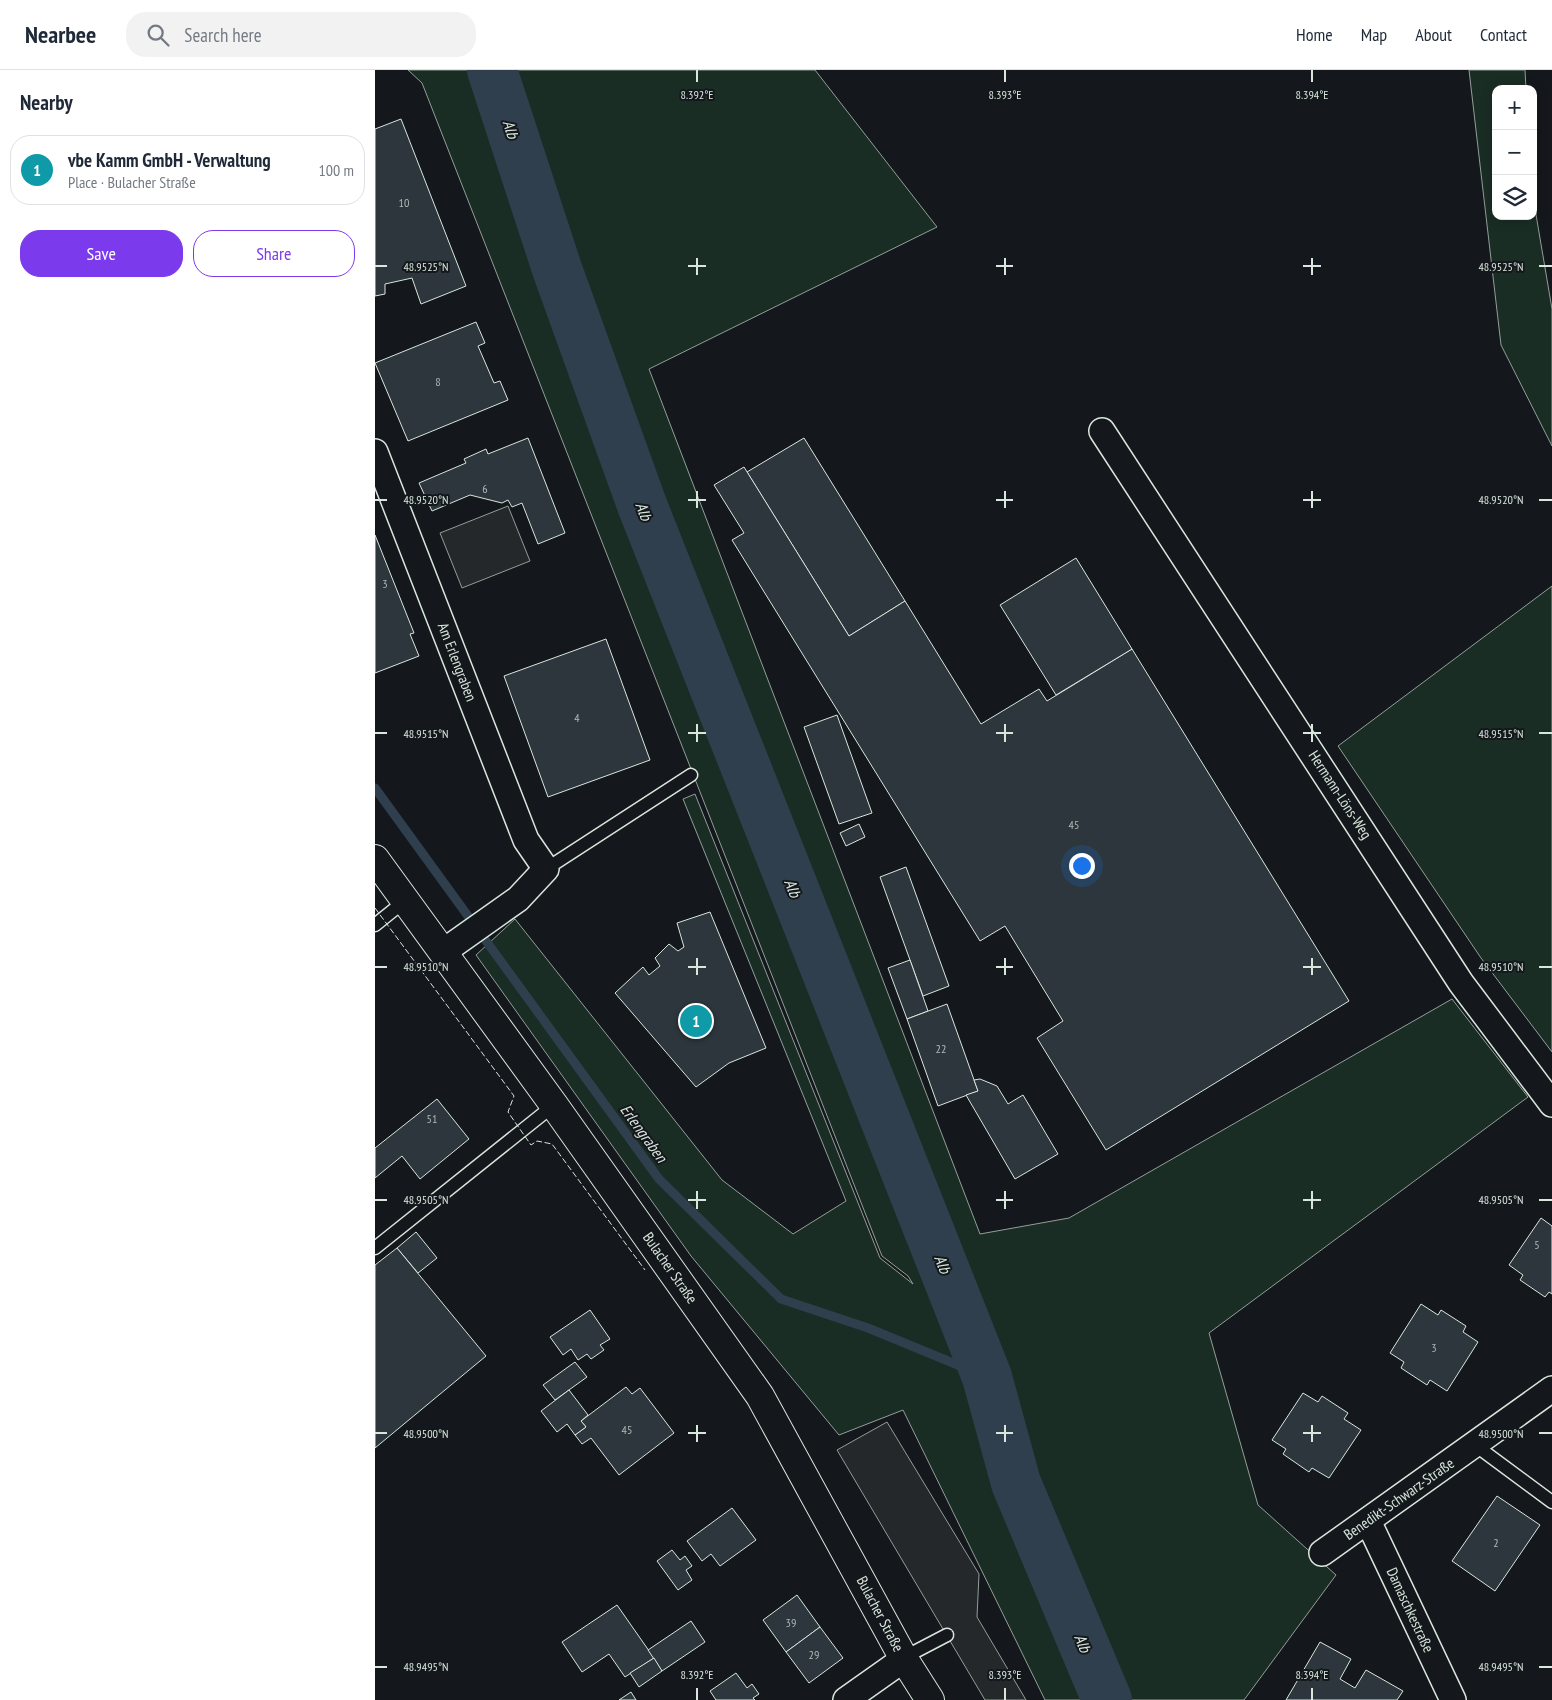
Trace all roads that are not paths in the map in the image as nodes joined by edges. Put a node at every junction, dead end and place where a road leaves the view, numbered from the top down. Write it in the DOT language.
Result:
graph roads {
  1 [pos="1102,431"];
  2 [pos="375,452"];
  3 [pos="691,775"];
  4 [pos="375,859"];
  5 [pos="546,870"];
  6 [pos="406,900"];
  7 [pos="375,925"];
  8 [pos="443,952"];
  9 [pos="1552,1104"];
  10 [pos="554,1105"];
  11 [pos="375,1248"];
  12 [pos="1552,1389"];
  13 [pos="1475,1445"];
  14 [pos="1552,1502"];
  15 [pos="1368,1521"];
  16 [pos="1322,1553"];
  17 [pos="947,1635"];
  18 [pos="903,1659"];
  19 [pos="846,1700"];
  20 [pos="929,1700"];
  21 [pos="1453,1700"];
  1 -- 9 [label="street, Hermann-Löns-Weg"];
  2 -- 5 [label="street, Am Erlengraben"];
  3 -- 5 [label="lane"];
  4 -- 6 [label="street, Bulacher Straße"];
  5 -- 8 [label="street"];
  6 -- 7 [label="lane"];
  6 -- 8 [label="street, Bulacher Straße"];
  8 -- 10 [label="street, Bulacher Straße"];
  10 -- 11 [label="lane"];
  10 -- 18 [label="street, Bulacher Straße"];
  12 -- 13 [label="street, Benedikt-Schwarz-Straße"];
  13 -- 14 [label="lane"];
  13 -- 15 [label="street, Benedikt-Schwarz-Straße"];
  15 -- 16 [label="street, Benedikt-Schwarz-Straße"];
  15 -- 21 [label="street, Damaschkestraße"];
  17 -- 18 [label="lane"];
  18 -- 19 [label="street"];
  18 -- 20 [label="street, Bulacher Straße"];
}
